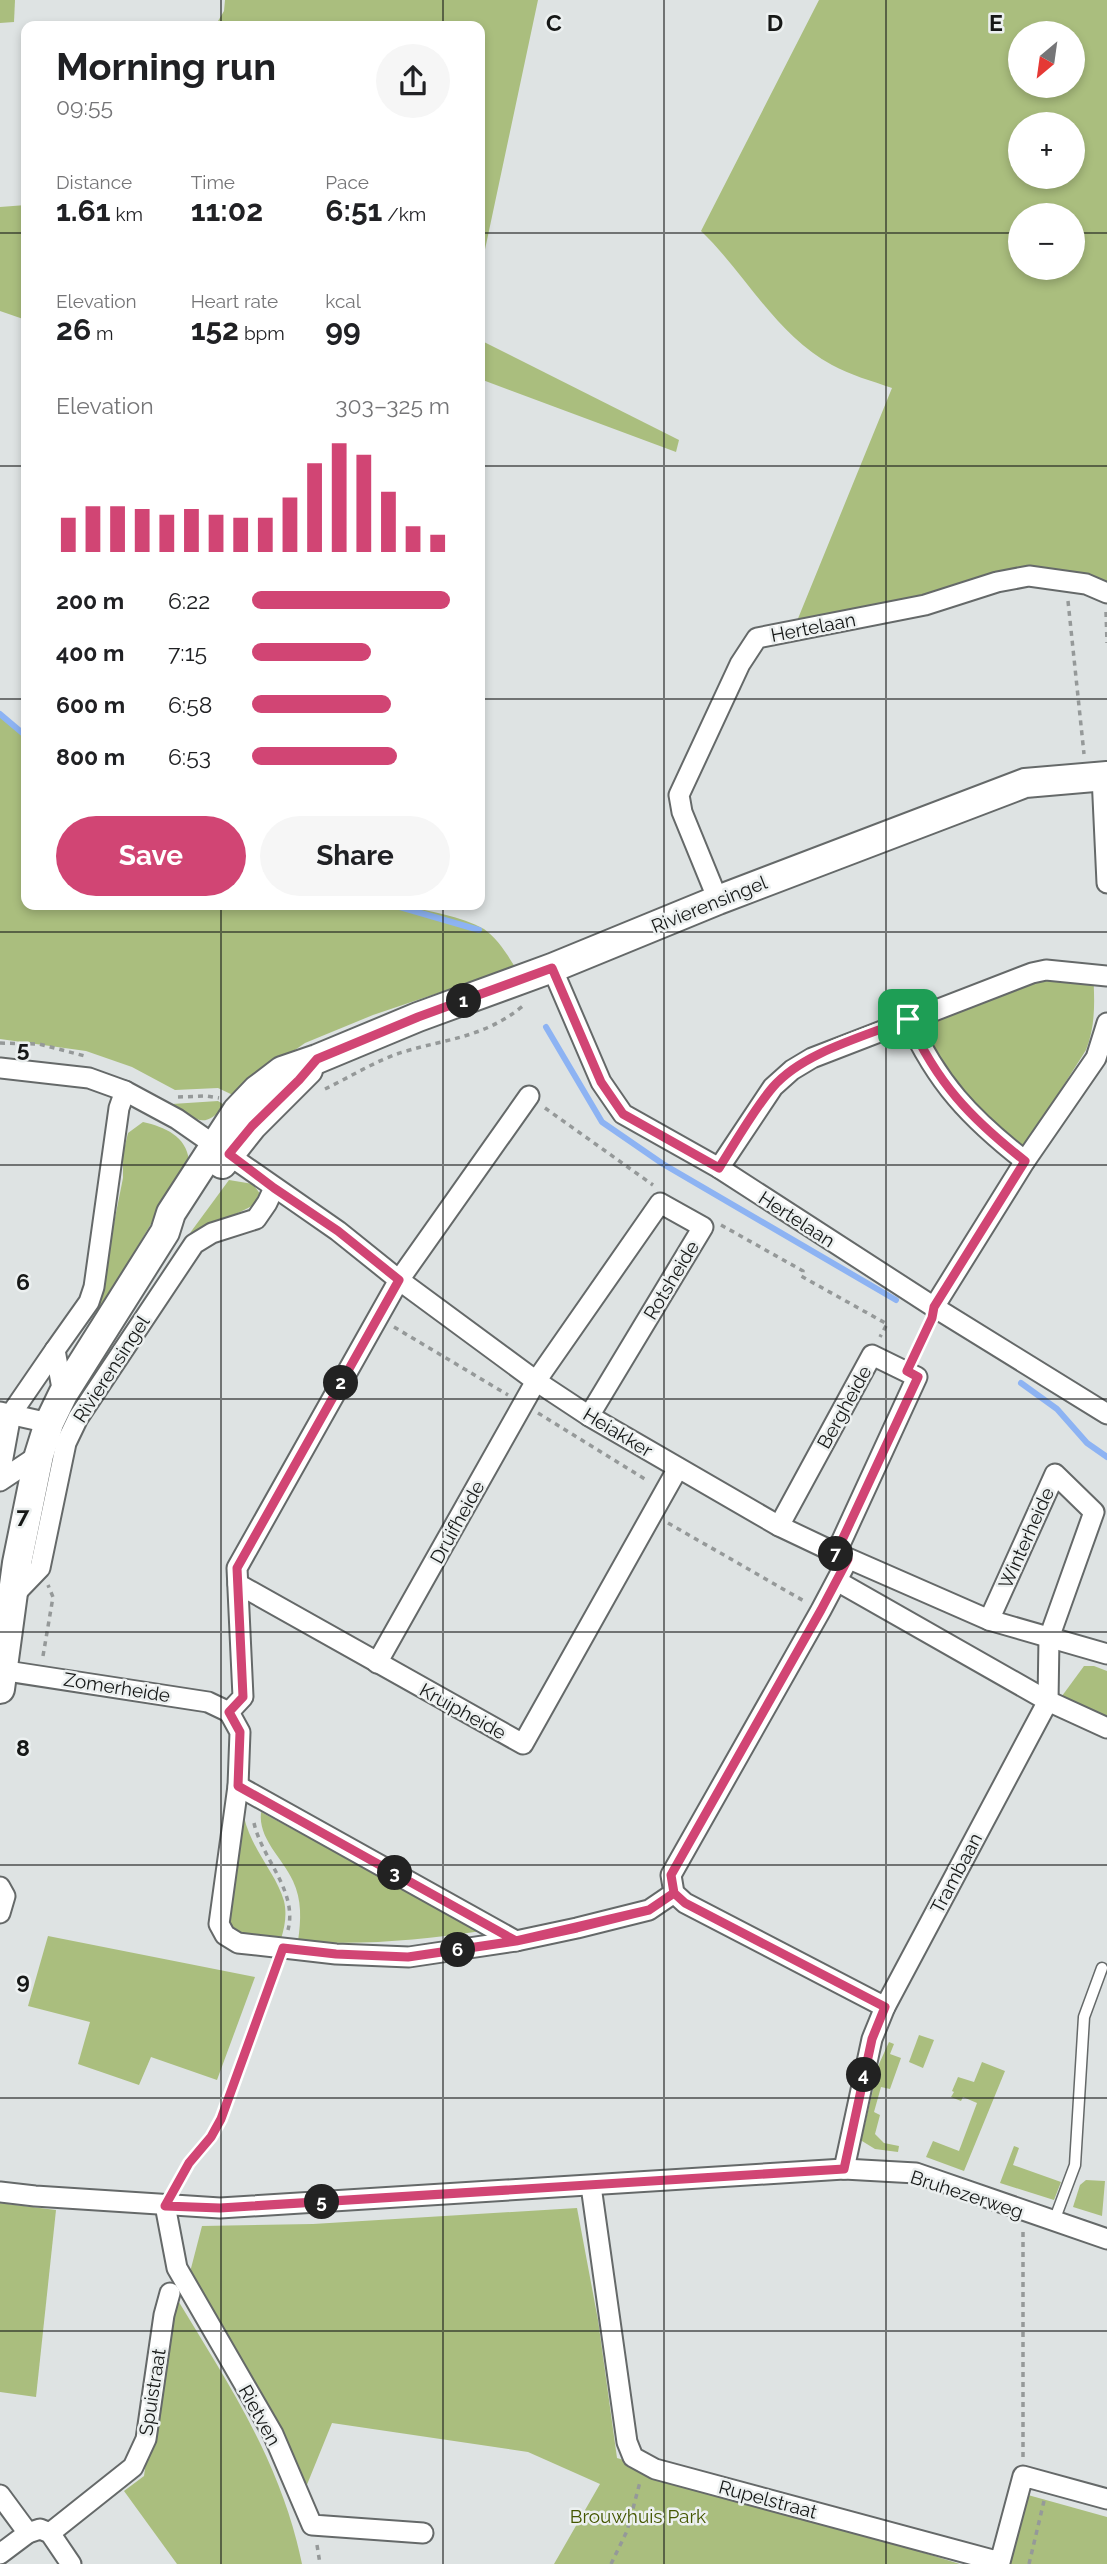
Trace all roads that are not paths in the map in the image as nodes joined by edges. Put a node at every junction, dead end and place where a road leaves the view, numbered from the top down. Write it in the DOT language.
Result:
graph roads {
  1 [pos="1106,593"];
  2 [pos="1098,776"];
  3 [pos="1107,883"];
  4 [pos="718,900"];
  5 [pos="1107,976"];
  6 [pos="556,979"];
  7 [pos="908,1019"];
  8 [pos="1107,1023"];
  9 [pos="0,1068"];
  10 [pos="125,1091"];
  11 [pos="529,1096"];
  12 [pos="221,1149"];
  13 [pos="1025,1161"];
  14 [pos="719,1168"];
  15 [pos="274,1188"];
  16 [pos="399,1280"];
  17 [pos="934,1307"];
  18 [pos="55,1350"];
  19 [pos="536,1381"];
  20 [pos="63,1394"];
  21 [pos="6,1413"];
  22 [pos="1107,1414"];
  23 [pos="589,1416"];
  24 [pos="49,1423"];
  25 [pos="39,1455"];
  26 [pos="678,1468"];
  27 [pos="0,1474"];
  28 [pos="0,1480"];
  29 [pos="779,1526"];
  30 [pos="842,1556"];
  31 [pos="836,1581"];
  32 [pos="237,1584"];
  33 [pos="13,1596"];
  34 [pos="989,1620"];
  35 [pos="1049,1638"];
  36 [pos="1107,1654"];
  37 [pos="377,1663"];
  38 [pos="1,1677"];
  39 [pos="1048,1701"];
  40 [pos="229,1712"];
  41 [pos="1107,1728"];
  42 [pos="238,1786"];
  43 [pos="0,1887"];
  44 [pos="674,1893"];
  45 [pos="0,1913"];
  46 [pos="516,1941"];
  47 [pos="1102,1968"];
  48 [pos="885,2007"];
  49 [pos="844,2169"];
  50 [pos="591,2186"];
  51 [pos="0,2192"];
  52 [pos="165,2206"];
  53 [pos="1054,2222"];
  54 [pos="1107,2239"];
  55 [pos="170,2294"];
  56 [pos="0,2495"];
  57 [pos="1107,2499"];
  58 [pos="28,2533"];
  59 [pos="50,2533"];
  60 [pos="423,2533"];
  61 [pos="0,2554"];
  62 [pos="71,2564"];
  1 -- 4 [label="street, Hertelaan"];
  2 -- 3 [label="street"];
  2 -- 4 [label="street, Rivierensingel"];
  4 -- 6 [label="street, Rivierensingel"];
  5 -- 7 [label="street"];
  6 -- 12 [label="street, Rivierensingel"];
  6 -- 14 [label="street, Hertelaan"];
  7 -- 13 [label="street"];
  7 -- 14 [label="street"];
  8 -- 13 [label="street"];
  9 -- 10 [label="street, Heiakker"];
  10 -- 12 [label="street, Heiakker"];
  10 -- 18 [label="street"];
  11 -- 16 [label="street"];
  12 -- 15 [label="street, Heiakker"];
  12 -- 20 [label="street, Rivierensingel"];
  13 -- 17 [label="street"];
  14 -- 17 [label="street, Hertelaan"];
  15 -- 16 [label="street, Heiakker"];
  15 -- 33 [label="street, Rivierensingel"];
  16 -- 19 [label="street, Heiakker"];
  16 -- 32 [label="street"];
  17 -- 22 [label="street, Hertelaan"];
  18 -- 20 [label="street, Rivierensingel"];
  18 -- 21 [label="street"];
  19 -- 23 [label="street, Heiakker"];
  19 -- 23 [label="street, Rotsheide"];
  19 -- 37 [label="street, Druifheide"];
  20 -- 24 [label="street, Rivierensingel"];
  21 -- 24 [label="street"];
  21 -- 27 [label="street"];
  23 -- 26 [label="street, Heiakker"];
  24 -- 25 [label="street, Rivierensingel"];
  25 -- 28 [label="street"];
  25 -- 33 [label="street, Rivierensingel"];
  26 -- 29 [label="street, Heiakker"];
  26 -- 37 [label="street, Kruipheide"];
  29 -- 30 [label="street, Heiakker"];
  29 -- 30 [label="street, Bergheide"];
  30 -- 31 [label="street"];
  30 -- 34 [label="street, Heiakker"];
  31 -- 39 [label="street"];
  31 -- 44 [label="street"];
  32 -- 37 [label="street, Kruipheide"];
  32 -- 40 [label="street"];
  33 -- 38 [label="street, Rivierensingel"];
  34 -- 35 [label="street, Heiakker"];
  34 -- 35 [label="street, Winterheide"];
  35 -- 36 [label="street"];
  35 -- 39 [label="street, Trambaan"];
  38 -- 40 [label="street, Zomerheide"];
  39 -- 41 [label="street"];
  39 -- 48 [label="street, Trambaan"];
  40 -- 42 [label="street"];
  42 -- 46 [label="street"];
  42 -- 46 [label="street"];
  43 -- 45 [label="street"];
  44 -- 46 [label="street"];
  44 -- 48 [label="street"];
  47 -- 53 [label="lane"];
  48 -- 49 [label="street, Trambaan"];
  49 -- 50 [label="street, Bruhezerweg"];
  49 -- 53 [label="street, Bruhezerweg"];
  50 -- 52 [label="street, Bruhezerweg"];
  50 -- 57 [label="street, Rupelstraat"];
  51 -- 52 [label="street, Bruhezerweg"];
  52 -- 60 [label="street, Rietven"];
  53 -- 54 [label="street, Bruhezerweg"];
  55 -- 59 [label="street, Spuistraat"];
  56 -- 58 [label="street"];
  58 -- 59 [label="street"];
  58 -- 61 [label="street"];
  59 -- 62 [label="street"];
}
